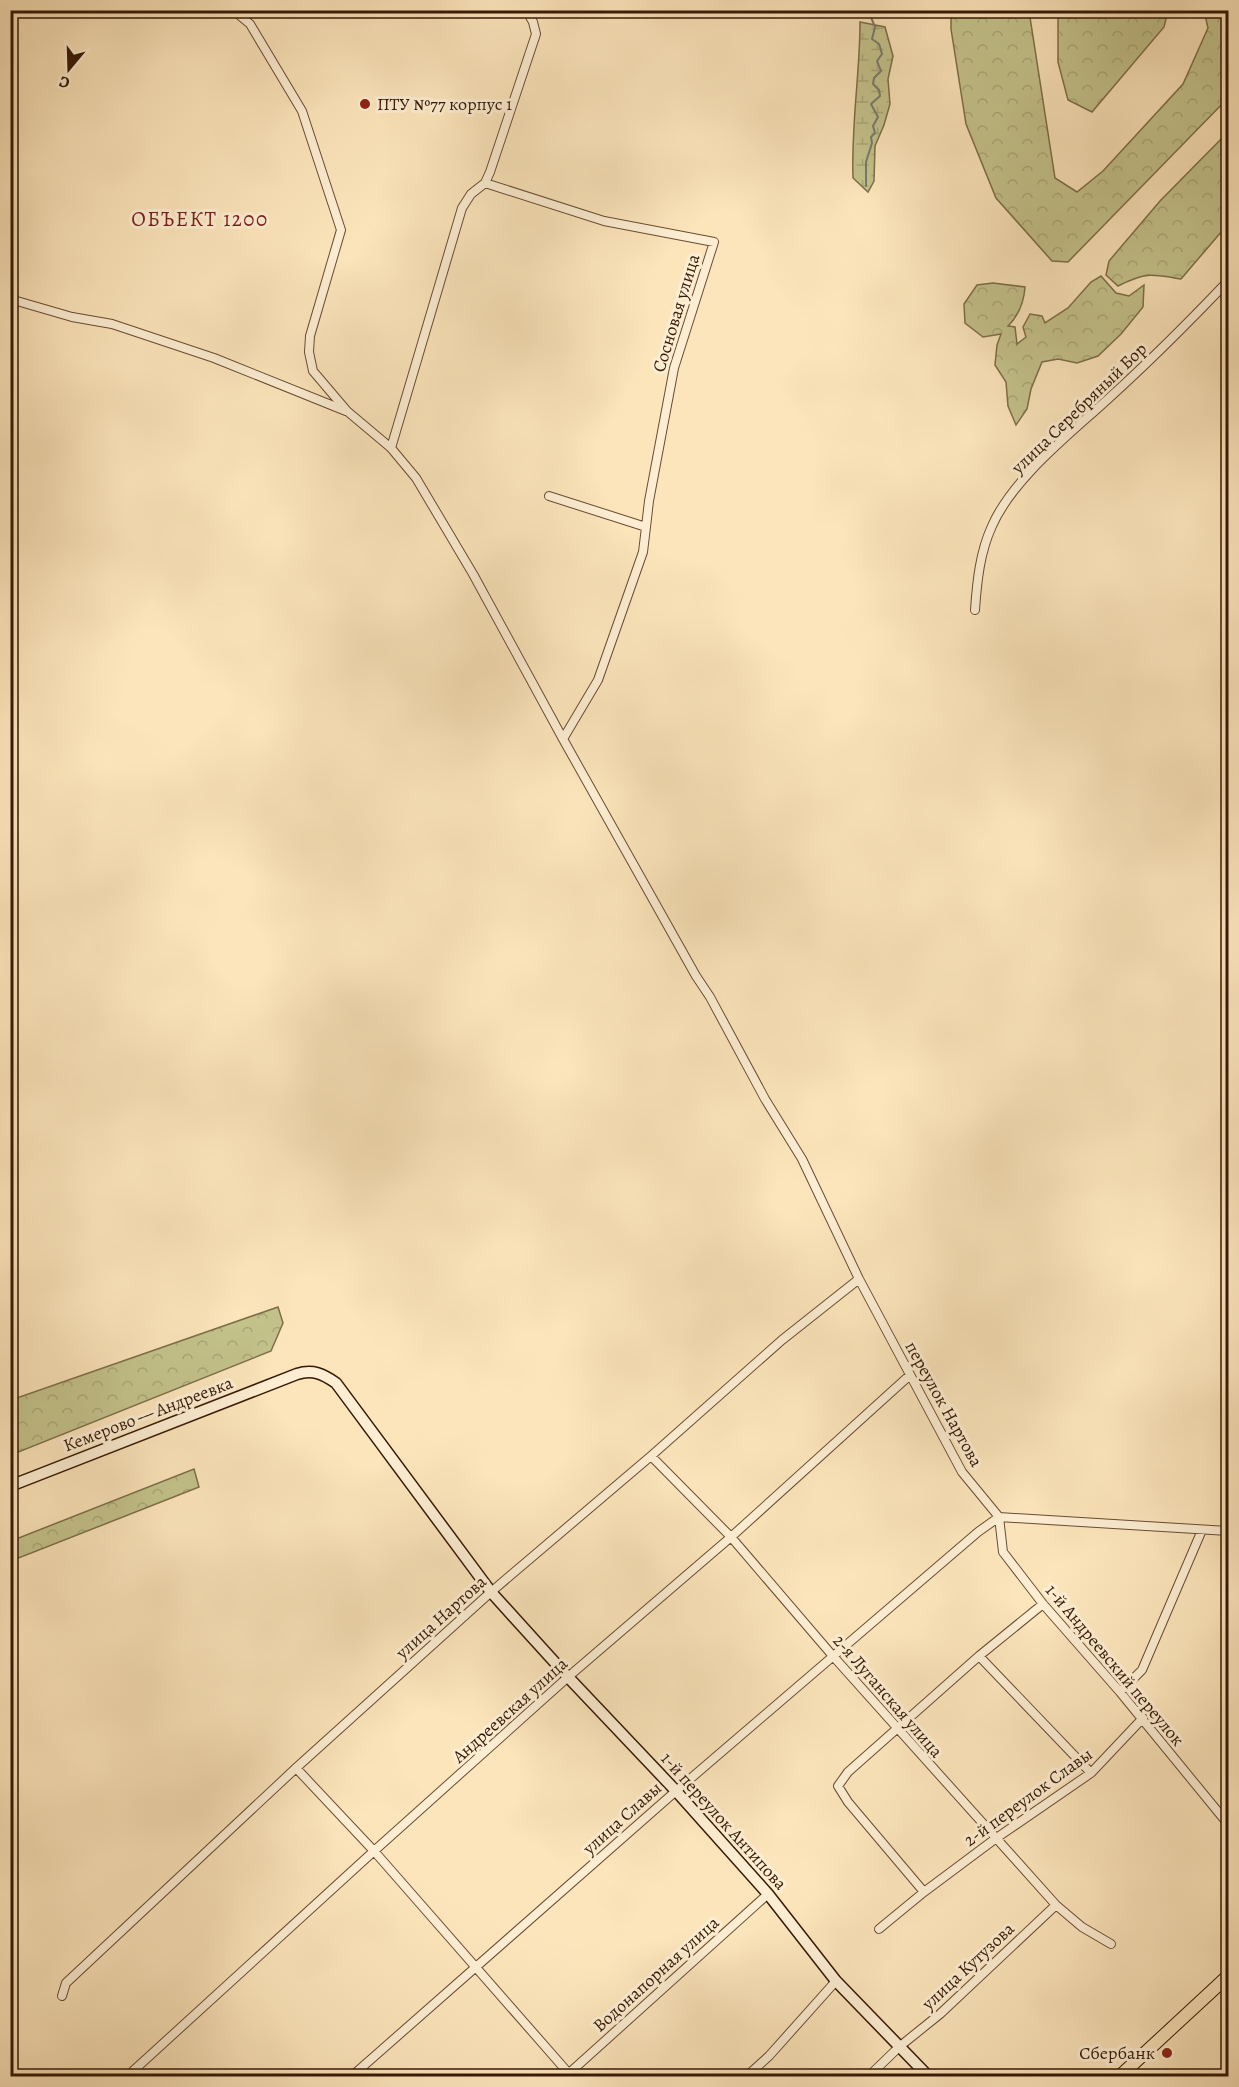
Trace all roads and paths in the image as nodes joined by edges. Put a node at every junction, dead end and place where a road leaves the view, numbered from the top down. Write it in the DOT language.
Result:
graph roads {
  1 [pos="233,10"];
  2 [pos="526,10"];
  3 [pos="485,183"];
  4 [pos="1228,282"];
  5 [pos="10,299"];
  6 [pos="347,411"];
  7 [pos="391,448"];
  8 [pos="549,496"];
  9 [pos="646,527"];
  10 [pos="975,610"];
  11 [pos="563,739"];
  12 [pos="859,1279"];
  13 [pos="297,1374"];
  14 [pos="910,1375"];
  15 [pos="651,1456"];
  16 [pos="10,1485"];
  17 [pos="999,1517"];
  18 [pos="1202,1530"];
  19 [pos="1228,1531"];
  20 [pos="731,1537"];
  21 [pos="491,1592"];
  22 [pos="1043,1604"];
  23 [pos="832,1655"];
  24 [pos="980,1656"];
  25 [pos="568,1677"];
  26 [pos="1120,1692"];
  27 [pos="1143,1718"];
  28 [pos="897,1729"];
  29 [pos="296,1768"];
  30 [pos="1091,1773"];
  31 [pos="676,1791"];
  32 [pos="1228,1824"];
  33 [pos="995,1839"];
  34 [pos="374,1851"];
  35 [pos="924,1892"];
  36 [pos="768,1894"];
  37 [pos="1056,1905"];
  38 [pos="879,1929"];
  39 [pos="1111,1944"];
  40 [pos="477,1968"];
  41 [pos="1228,1976"];
  42 [pos="836,1981"];
  43 [pos="62,1996"];
  44 [pos="899,2047"];
  45 [pos="133,2071"];
  46 [pos="352,2076"];
  47 [pos="568,2076"];
  48 [pos="747,2076"];
  49 [pos="869,2076"];
  50 [pos="928,2076"];
  51 [pos="1120,2076"];
  1 -- 6 [label="street"];
  2 -- 3 [label="street"];
  3 -- 7 [label="street"];
  3 -- 9 [label="street, Сосновая улица"];
  4 -- 10 [label="street, улица Серебряный Бор"];
  5 -- 6 [label="street"];
  6 -- 7 [label="street, переулок Нартова"];
  7 -- 11 [label="street, переулок Нартова"];
  8 -- 9 [label="street"];
  9 -- 11 [label="street"];
  11 -- 12 [label="street, переулок Нартова"];
  12 -- 14 [label="street, переулок Нартова"];
  12 -- 15 [label="street, улица Нартова"];
  13 -- 16 [label="main road, Кемерово — Андреевка"];
  13 -- 21 [label="main road, 1-й переулок Антипова"];
  14 -- 17 [label="street, переулок Нартова"];
  14 -- 20 [label="street, Андреевская улица"];
  15 -- 20 [label="street, 2-я Луганская улица"];
  15 -- 21 [label="street, улица Нартова"];
  17 -- 18 [label="street"];
  17 -- 22 [label="street, 1-й Андреевский переулок"];
  17 -- 23 [label="street, улица Славы"];
  18 -- 19 [label="street"];
  18 -- 26 [label="street"];
  20 -- 23 [label="street, 2-я Луганская улица"];
  20 -- 25 [label="street, Андреевская улица"];
  21 -- 25 [label="main road, 1-й переулок Антипова"];
  21 -- 29 [label="street, улица Нартова"];
  22 -- 24 [label="street"];
  22 -- 26 [label="street, 1-й Андреевский переулок"];
  23 -- 28 [label="street, 2-я Луганская улица"];
  23 -- 31 [label="street, улица Славы"];
  24 -- 28 [label="street"];
  24 -- 30 [label="street"];
  25 -- 31 [label="main road, 1-й переулок Антипова"];
  25 -- 34 [label="street, Андреевская улица"];
  26 -- 27 [label="street, 1-й Андреевский переулок"];
  27 -- 30 [label="street, 2-й переулок Славы"];
  27 -- 32 [label="street, 1-й Андреевский переулок"];
  28 -- 33 [label="street, 2-я Луганская улица"];
  28 -- 35 [label="street"];
  29 -- 34 [label="street"];
  29 -- 43 [label="street, улица Нартова"];
  30 -- 33 [label="street, 2-й переулок Славы"];
  31 -- 36 [label="main road, 1-й переулок Антипова"];
  31 -- 40 [label="street, улица Славы"];
  33 -- 35 [label="street, 2-й переулок Славы"];
  33 -- 37 [label="street, 2-я Луганская улица"];
  34 -- 40 [label="street"];
  34 -- 45 [label="street, Андреевская улица"];
  35 -- 38 [label="street, 2-й переулок Славы"];
  36 -- 42 [label="main road, 1-й переулок Антипова"];
  36 -- 47 [label="street, Водонапорная улица"];
  37 -- 39 [label="street, 2-я Луганская улица"];
  37 -- 44 [label="street, улица Кутузова"];
  40 -- 46 [label="street, улица Славы"];
  40 -- 47 [label="street"];
  41 -- 51 [label="main road"];
  42 -- 44 [label="main road, 1-й переулок Антипова"];
  42 -- 48 [label="street"];
  44 -- 49 [label="street, улица Кутузова"];
  44 -- 50 [label="main road, 1-й переулок Антипова"];
}
